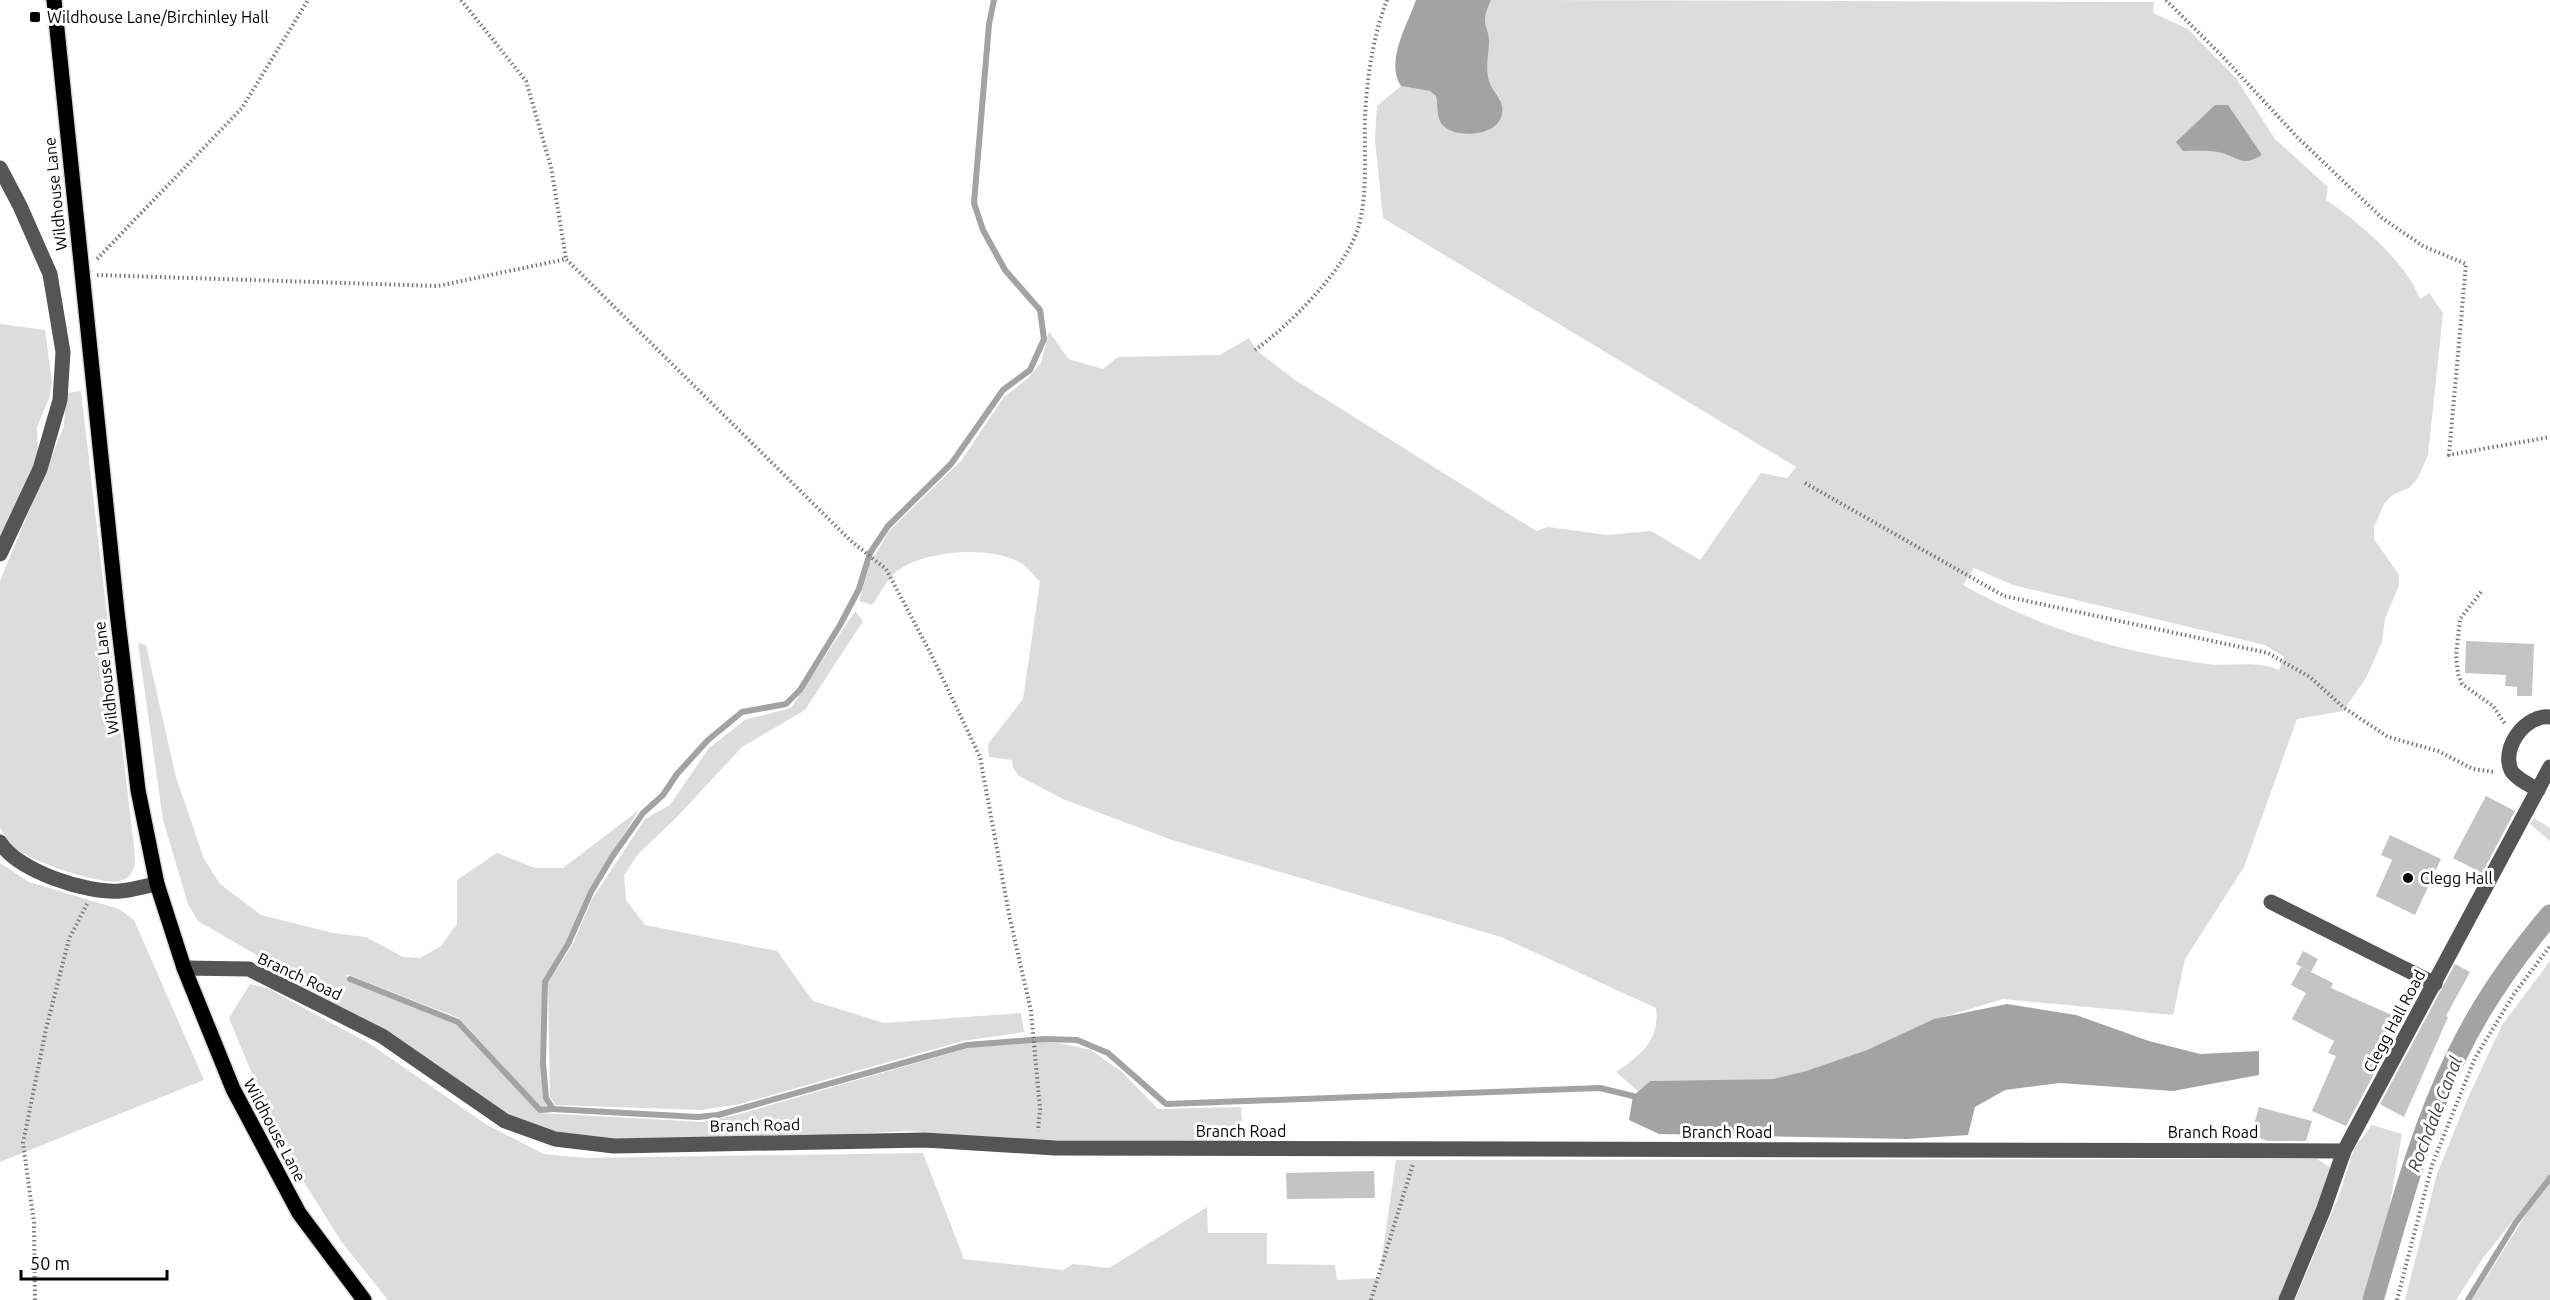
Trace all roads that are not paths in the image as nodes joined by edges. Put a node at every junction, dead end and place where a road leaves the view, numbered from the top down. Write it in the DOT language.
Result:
graph roads {
  1 [pos="54,0"];
  2 [pos="0,168"];
  3 [pos="0,554"];
  4 [pos="2550,717"];
  5 [pos="2550,768"];
  6 [pos="2538,790"];
  7 [pos="0,842"];
  8 [pos="157,884"];
  9 [pos="2271,902"];
  10 [pos="184,969"];
  11 [pos="2435,984"];
  12 [pos="2344,1151"];
  13 [pos="364,1300"];
  14 [pos="2286,1300"];
  1 -- 8 [label="main road, Wildhouse Lane"];
  2 -- 3 [label="street"];
  4 -- 6 [label="street"];
  5 -- 6 [label="street, Clegg Hall Road"];
  6 -- 11 [label="street, Clegg Hall Road"];
  7 -- 8 [label="street"];
  8 -- 10 [label="main road, Wildhouse Lane"];
  9 -- 11 [label="street"];
  10 -- 12 [label="street, Branch Road"];
  10 -- 13 [label="main road, Wildhouse Lane"];
  11 -- 12 [label="street, Clegg Hall Road"];
  12 -- 14 [label="street, Clegg Hall Road"];
}
